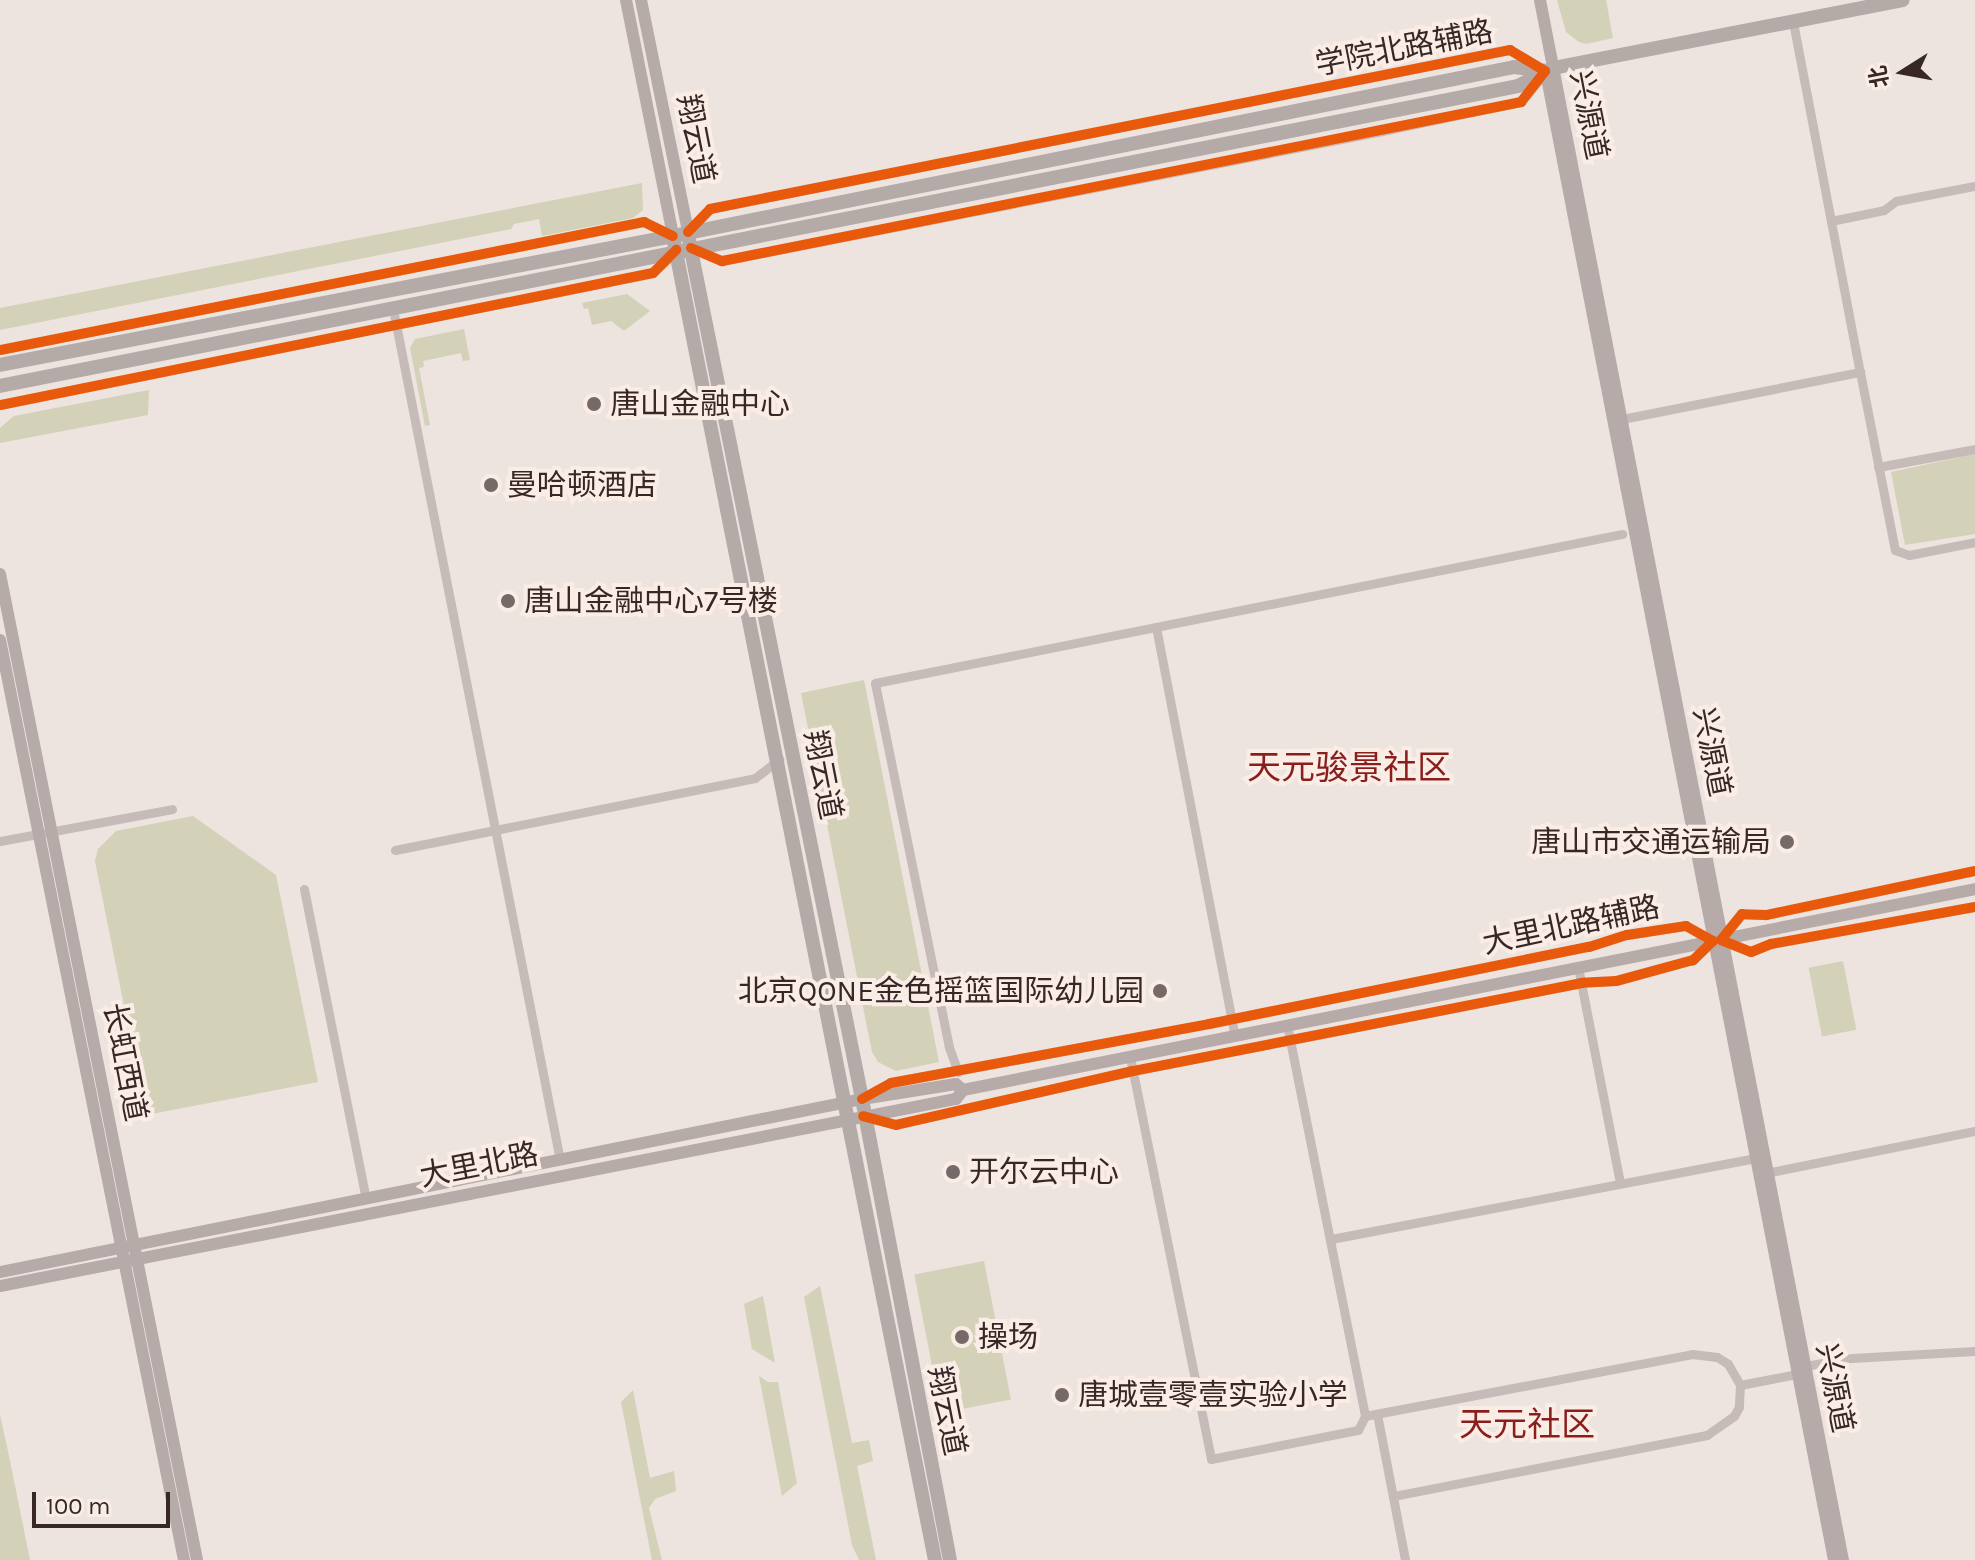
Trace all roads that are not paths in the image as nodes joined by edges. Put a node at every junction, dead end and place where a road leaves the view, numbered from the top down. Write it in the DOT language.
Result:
graph roads {
  1 [pos="626,0"];
  2 [pos="641,0"];
  3 [pos="1532,0"];
  4 [pos="1540,0"];
  5 [pos="1902,0"];
  6 [pos="1793,22"];
  7 [pos="1549,69"];
  8 [pos="1375,78"];
  9 [pos="1377,95"];
  10 [pos="1380,113"];
  11 [pos="1190,115"];
  12 [pos="1193,131"];
  13 [pos="1382,131"];
  14 [pos="1196,148"];
  15 [pos="1199,166"];
  16 [pos="1975,186"];
  17 [pos="803,191"];
  18 [pos="806,207"];
  19 [pos="1831,221"];
  20 [pos="682,241"];
  21 [pos="318,287"];
  22 [pos="321,304"];
  23 [pos="393,309"];
  24 [pos="325,322"];
  25 [pos="397,327"];
  26 [pos="329,341"];
  27 [pos="0,350"];
  28 [pos="147,358"];
  29 [pos="0,365"];
  30 [pos="1860,372"];
  31 [pos="143,378"];
  32 [pos="0,386"];
  33 [pos="0,405"];
  34 [pos="1616,421"];
  35 [pos="1975,449"];
  36 [pos="1878,467"];
  37 [pos="1622,534"];
  38 [pos="1975,542"];
  39 [pos="0,574"];
  40 [pos="1156,627"];
  41 [pos="0,640"];
  42 [pos="779,759"];
  43 [pos="172,809"];
  44 [pos="495,830"];
  45 [pos="45,834"];
  46 [pos="0,844"];
  47 [pos="395,850"];
  48 [pos="1975,871"];
  49 [pos="304,889"];
  50 [pos="1975,891"];
  51 [pos="1975,907"];
  52 [pos="1717,941"];
  53 [pos="1578,967"];
  54 [pos="1582,983"];
  55 [pos="1232,1019"];
  56 [pos="1287,1025"];
  57 [pos="1235,1036"];
  58 [pos="1289,1042"];
  59 [pos="1130,1057"];
  60 [pos="1133,1071"];
  61 [pos="958,1072"];
  62 [pos="963,1090"];
  63 [pos="862,1099"];
  64 [pos="845,1102"];
  65 [pos="856,1118"];
  66 [pos="1975,1131"];
  67 [pos="1754,1158"];
  68 [pos="560,1160"];
  69 [pos="1766,1173"];
  70 [pos="1620,1183"];
  71 [pos="366,1199"];
  72 [pos="1331,1239"];
  73 [pos="130,1253"];
  74 [pos="0,1272"];
  75 [pos="0,1286"];
  76 [pos="1975,1351"];
  77 [pos="1801,1370"];
  78 [pos="1740,1385"];
  79 [pos="1377,1414"];
  80 [pos="1365,1416"];
  81 [pos="1393,1496"];
  82 [pos="184,1560"];
  83 [pos="197,1560"];
  84 [pos="935,1560"];
  85 [pos="950,1560"];
  86 [pos="1405,1560"];
  87 [pos="1834,1560"];
  88 [pos="1843,1560"];
  1 -- 20 [label="main road, 翔云道"];
  2 -- 20 [label="main road, 翔云道"];
  3 -- 7 [label="main road, 兴源道"];
  4 -- 7 [label="main road, 兴源道"];
  5 -- 6 [label="main road"];
  6 -- 7 [label="main road"];
  6 -- 19 [label="street"];
  7 -- 8 [label="street, 学院北路辅路"];
  7 -- 9 [label="main road"];
  7 -- 10 [label="main road"];
  7 -- 13 [label="street"];
  7 -- 34 [label="main road, 兴源道"];
  8 -- 9 [label="street"];
  8 -- 11 [label="street, 学院北路辅路"];
  9 -- 12 [label="main road"];
  10 -- 13 [label="street"];
  10 -- 14 [label="main road"];
  11 -- 12 [label="street"];
  11 -- 17 [label="street, 学院北路辅路"];
  12 -- 14 [label="main road"];
  12 -- 18 [label="main road"];
  13 -- 15 [label="street"];
  14 -- 15 [label="street"];
  14 -- 20 [label="main road"];
  15 -- 20 [label="street"];
  16 -- 19 [label="street"];
  17 -- 18 [label="street"];
  17 -- 20 [label="street, 学院北路辅路"];
  18 -- 20 [label="main road"];
  19 -- 30 [label="street"];
  20 -- 21 [label="street"];
  20 -- 22 [label="main road"];
  20 -- 23 [label="main road"];
  20 -- 25 [label="street, 学院北路辅路"];
  20 -- 42 [label="main road, 翔云道"];
  20 -- 63 [label="main road, 翔云道"];
  21 -- 22 [label="street"];
  21 -- 27 [label="street"];
  22 -- 24 [label="main road"];
  22 -- 29 [label="main road"];
  23 -- 24 [label="main road"];
  23 -- 25 [label="street"];
  24 -- 26 [label="street"];
  24 -- 28 [label="main road"];
  25 -- 26 [label="street, 学院北路辅路"];
  25 -- 44 [label="street"];
  26 -- 31 [label="street, 学院北路辅路"];
  28 -- 31 [label="street"];
  28 -- 32 [label="main road"];
  30 -- 34 [label="street"];
  30 -- 36 [label="street"];
  31 -- 33 [label="street, 学院北路辅路"];
  34 -- 52 [label="main road, 兴源道"];
  35 -- 36 [label="street"];
  36 -- 38 [label="street"];
  37 -- 40 [label="street"];
  39 -- 45 [label="main road, 长虹西道"];
  40 -- 55 [label="street"];
  40 -- 61 [label="street"];
  41 -- 45 [label="main road, 长虹西道"];
  42 -- 44 [label="street"];
  42 -- 64 [label="main road, 翔云道"];
  43 -- 45 [label="street"];
  44 -- 47 [label="street"];
  44 -- 68 [label="street"];
  45 -- 46 [label="street"];
  45 -- 73 [label="main road, 长虹西道"];
  48 -- 52 [label="street, 大里北路辅路"];
  49 -- 71 [label="street"];
  50 -- 52 [label="main road, 大里北路"];
  51 -- 52 [label="street, 大里北路辅路"];
  52 -- 53 [label="main road, 大里北路"];
  52 -- 54 [label="street, 大里北路辅路"];
  52 -- 55 [label="street, 大里北路辅路"];
  52 -- 67 [label="main road, 兴源道"];
  52 -- 69 [label="main road, 兴源道"];
  53 -- 54 [label="street"];
  53 -- 56 [label="main road, 大里北路"];
  54 -- 58 [label="street, 大里北路辅路"];
  54 -- 70 [label="street"];
  55 -- 57 [label="street"];
  55 -- 61 [label="street, 大里北路辅路"];
  56 -- 57 [label="main road, 大里北路"];
  56 -- 58 [label="street"];
  57 -- 59 [label="main road, 大里北路"];
  58 -- 60 [label="street, 大里北路辅路"];
  58 -- 72 [label="street"];
  59 -- 60 [label="street"];
  59 -- 62 [label="main road, 大里北路"];
  60 -- 65 [label="street, 大里北路辅路"];
  60 -- 80 [label="street"];
  61 -- 63 [label="street, 大里北路辅路"];
  62 -- 63 [label="main road, 大里北路"];
  62 -- 65 [label="main road, 大里北路"];
  63 -- 64 [label="main road, 大里北路"];
  63 -- 65 [label="main road, 翔云道"];
  64 -- 65 [label="main road, 翔云道"];
  64 -- 68 [label="main road, 大里北路"];
  65 -- 73 [label="main road, 大里北路"];
  65 -- 84 [label="main road, 翔云道"];
  65 -- 85 [label="main road, 翔云道"];
  66 -- 69 [label="street"];
  67 -- 70 [label="street"];
  67 -- 77 [label="main road, 兴源道"];
  68 -- 71 [label="main road, 大里北路"];
  69 -- 77 [label="main road, 兴源道"];
  70 -- 72 [label="street"];
  71 -- 73 [label="main road, 大里北路"];
  72 -- 80 [label="street"];
  73 -- 74 [label="main road, 大里北路"];
  73 -- 75 [label="main road, 大里北路"];
  73 -- 82 [label="main road, 长虹西道"];
  73 -- 83 [label="main road, 长虹西道"];
  76 -- 77 [label="street"];
  77 -- 78 [label="street"];
  77 -- 87 [label="main road, 兴源道"];
  77 -- 88 [label="main road, 兴源道"];
  78 -- 79 [label="street"];
  78 -- 81 [label="street"];
  79 -- 80 [label="street"];
  79 -- 81 [label="street"];
  81 -- 86 [label="street"];
}
